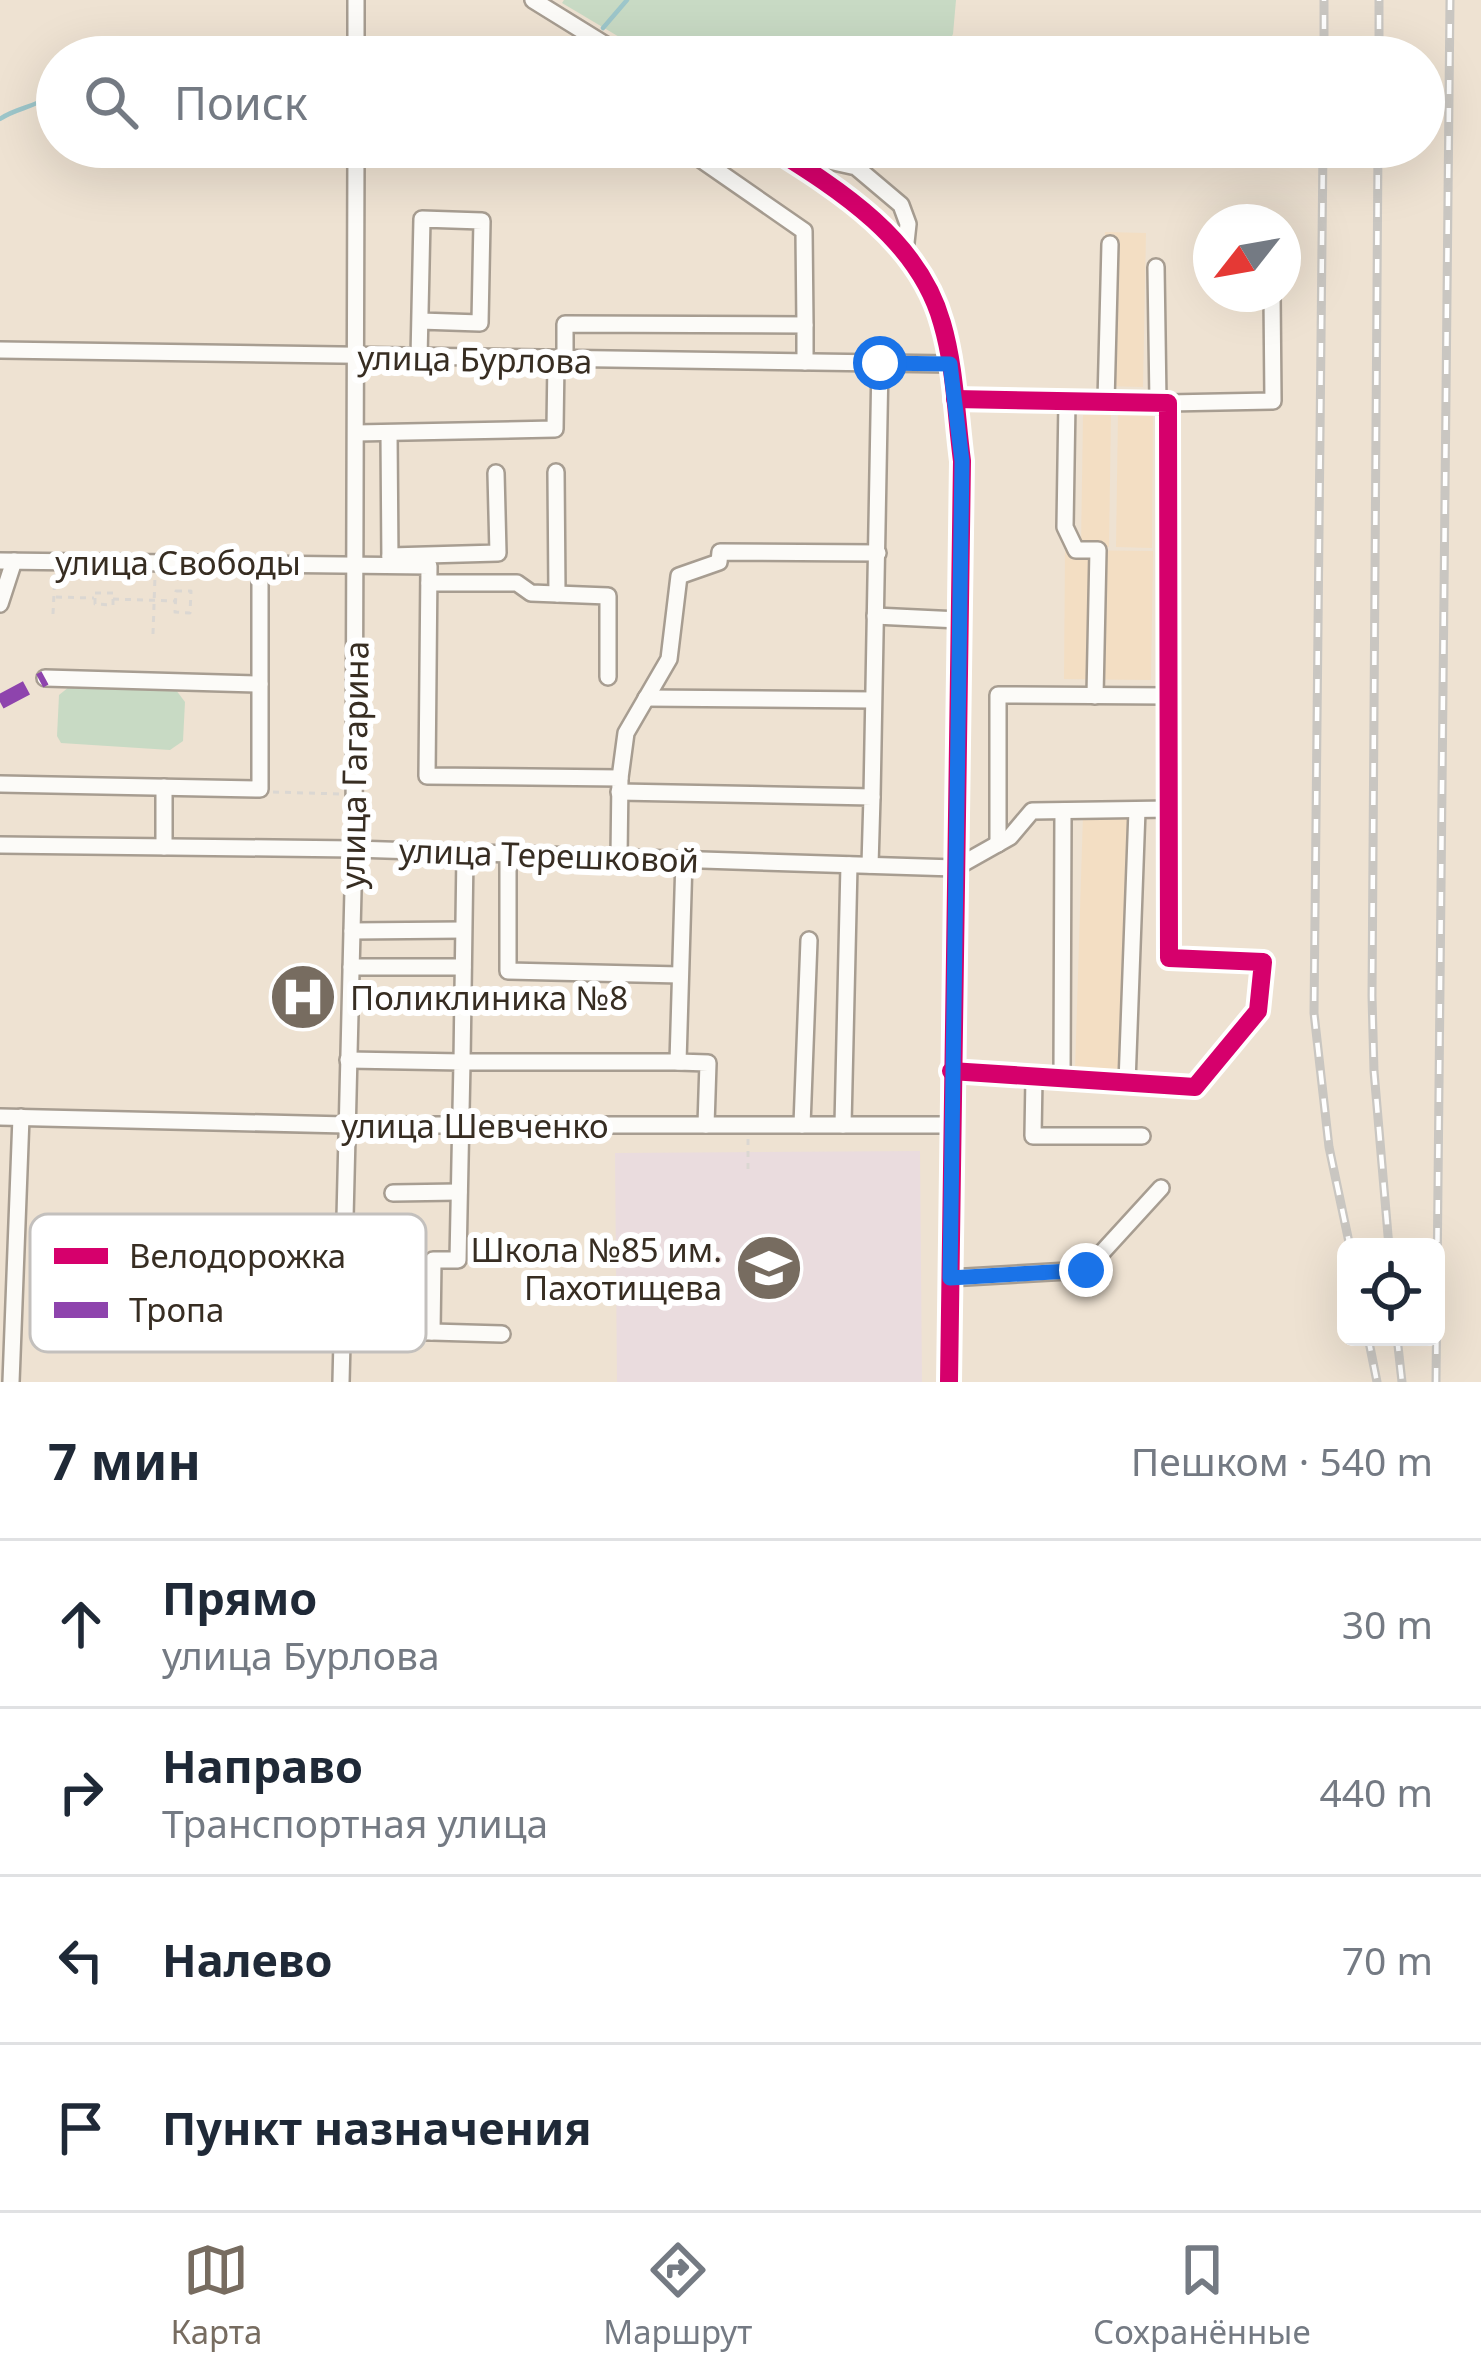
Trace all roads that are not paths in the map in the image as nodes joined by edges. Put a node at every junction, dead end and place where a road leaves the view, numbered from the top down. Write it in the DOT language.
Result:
graph roads {
  1 [pos="356,0"];
  2 [pos="542,2"];
  3 [pos="356,36"];
  4 [pos="593,36"];
  5 [pos="356,168"];
  6 [pos="713,168"];
  7 [pos="804,168"];
  8 [pos="858,168"];
  9 [pos="1110,244"];
  10 [pos="905,252"];
  11 [pos="1156,267"];
  12 [pos="1272,312"];
  13 [pos="420,321"];
  14 [pos="805,325"];
  15 [pos="0,350"];
  16 [pos="356,358"];
  17 [pos="419,358"];
  18 [pos="561,360"];
  19 [pos="805,362"];
  20 [pos="880,363"];
  21 [pos="950,364"];
  22 [pos="955,399"];
  23 [pos="1067,401"];
  24 [pos="1106,402"];
  25 [pos="1163,402"];
  26 [pos="389,433"];
  27 [pos="356,434"];
  28 [pos="556,472"];
  29 [pos="496,473"];
  30 [pos="878,553"];
  31 [pos="7,561"];
  32 [pos="390,561"];
  33 [pos="260,563"];
  34 [pos="356,565"];
  35 [pos="429,583"];
  36 [pos="557,594"];
  37 [pos="0,604"];
  38 [pos="875,616"];
  39 [pos="959,620"];
  40 [pos="608,677"];
  41 [pos="45,678"];
  42 [pos="260,684"];
  43 [pos="1095,696"];
  44 [pos="1169,696"];
  45 [pos="646,698"];
  46 [pos="873,700"];
  47 [pos="0,784"];
  48 [pos="620,785"];
  49 [pos="164,787"];
  50 [pos="872,797"];
  51 [pos="1170,809"];
  52 [pos="1138,810"];
  53 [pos="1063,811"];
  54 [pos="998,844"];
  55 [pos="0,845"];
  56 [pos="164,847"];
  57 [pos="354,849"];
  58 [pos="465,853"];
  59 [pos="508,854"];
  60 [pos="619,857"];
  61 [pos="684,860"];
  62 [pos="849,865"];
  63 [pos="869,865"];
  64 [pos="955,868"];
  65 [pos="464,930"];
  66 [pos="352,932"];
  67 [pos="808,940"];
  68 [pos="351,967"];
  69 [pos="463,967"];
  70 [pos="680,975"];
  71 [pos="348,1060"];
  72 [pos="462,1062"];
  73 [pos="682,1062"];
  74 [pos="951,1071"];
  75 [pos="1034,1077"];
  76 [pos="1061,1078"];
  77 [pos="1127,1083"];
  78 [pos="0,1117"];
  79 [pos="21,1117"];
  80 [pos="346,1125"];
  81 [pos="460,1125"];
  82 [pos="706,1125"];
  83 [pos="802,1125"];
  84 [pos="843,1125"];
  85 [pos="950,1125"];
  86 [pos="1142,1136"];
  87 [pos="1161,1188"];
  88 [pos="459,1192"];
  89 [pos="393,1193"];
  90 [pos="344,1214"];
  91 [pos="950,1278"];
  92 [pos="426,1333"];
  93 [pos="432,1333"];
  94 [pos="502,1334"];
  95 [pos="342,1352"];
  96 [pos="11,1382"];
  97 [pos="341,1382"];
  98 [pos="949,1382"];
  1 -- 3 [label="street"];
  2 -- 4 [label="street"];
  5 -- 16 [label="street, улица Гагарина"];
  6 -- 14 [label="street"];
  7 -- 10 [label="street"];
  8 -- 10 [label="street"];
  9 -- 24 [label="street"];
  10 -- 21 [label="street"];
  11 -- 25 [label="street"];
  12 -- 25 [label="street"];
  13 -- 13 [label="street"];
  13 -- 17 [label="street"];
  14 -- 18 [label="street"];
  14 -- 19 [label="street"];
  15 -- 16 [label="street, улица Бурлова"];
  16 -- 17 [label="street, улица Бурлова"];
  16 -- 27 [label="street, улица Гагарина"];
  17 -- 18 [label="street, улица Бурлова"];
  18 -- 19 [label="street, улица Бурлова"];
  18 -- 26 [label="street"];
  19 -- 20 [label="street, улица Бурлова"];
  20 -- 21 [label="street, улица Бурлова"];
  20 -- 30 [label="street"];
  21 -- 22 [label="street"];
  22 -- 23 [label="street"];
  22 -- 39 [label="street"];
  23 -- 24 [label="street"];
  23 -- 43 [label="street"];
  24 -- 25 [label="street"];
  25 -- 44 [label="street"];
  26 -- 27 [label="street"];
  26 -- 32 [label="street"];
  27 -- 34 [label="street, улица Гагарина"];
  28 -- 36 [label="street"];
  29 -- 32 [label="street, улица Свободы"];
  30 -- 38 [label="street"];
  30 -- 45 [label="street"];
  31 -- 33 [label="street, улица Свободы"];
  31 -- 37 [label="street"];
  32 -- 34 [label="street, улица Свободы"];
  32 -- 35 [label="street"];
  33 -- 34 [label="street, улица Свободы"];
  33 -- 42 [label="street"];
  34 -- 57 [label="street, улица Гагарина"];
  35 -- 36 [label="street"];
  35 -- 48 [label="street"];
  36 -- 40 [label="street"];
  38 -- 39 [label="street"];
  38 -- 46 [label="street"];
  39 -- 64 [label="street"];
  41 -- 42 [label="street"];
  42 -- 49 [label="street"];
  43 -- 44 [label="street"];
  43 -- 54 [label="street"];
  44 -- 51 [label="street"];
  45 -- 46 [label="street"];
  45 -- 48 [label="street"];
  46 -- 50 [label="street"];
  47 -- 49 [label="street"];
  48 -- 50 [label="street"];
  48 -- 60 [label="street"];
  49 -- 56 [label="street"];
  50 -- 63 [label="street"];
  51 -- 52 [label="street"];
  51 -- 77 [label="street"];
  52 -- 53 [label="street"];
  52 -- 77 [label="street"];
  53 -- 54 [label="street"];
  53 -- 76 [label="street"];
  54 -- 64 [label="street"];
  55 -- 56 [label="street, улица Терешковой"];
  56 -- 57 [label="street, улица Терешковой"];
  57 -- 58 [label="street, улица Терешковой"];
  57 -- 66 [label="street, улица Гагарина"];
  58 -- 59 [label="street, улица Терешковой"];
  58 -- 65 [label="street"];
  59 -- 60 [label="street, улица Терешковой"];
  59 -- 70 [label="street"];
  60 -- 61 [label="street, улица Терешковой"];
  61 -- 62 [label="street, улица Терешковой"];
  61 -- 70 [label="street"];
  62 -- 63 [label="street, улица Терешковой"];
  62 -- 84 [label="street"];
  63 -- 64 [label="street, улица Терешковой"];
  64 -- 74 [label="street"];
  65 -- 66 [label="street"];
  65 -- 69 [label="street"];
  66 -- 68 [label="street, улица Гагарина"];
  67 -- 83 [label="street"];
  68 -- 69 [label="street"];
  68 -- 71 [label="street, улица Гагарина"];
  69 -- 72 [label="street"];
  70 -- 73 [label="street"];
  71 -- 72 [label="street"];
  71 -- 80 [label="street, улица Гагарина"];
  72 -- 73 [label="street"];
  72 -- 81 [label="street"];
  73 -- 82 [label="street"];
  74 -- 75 [label="street"];
  74 -- 85 [label="street"];
  75 -- 76 [label="street"];
  75 -- 86 [label="street"];
  76 -- 77 [label="street"];
  78 -- 79 [label="street, улица Шевченко"];
  79 -- 80 [label="street, улица Шевченко"];
  79 -- 96 [label="street"];
  80 -- 81 [label="street, улица Шевченко"];
  80 -- 90 [label="street, улица Гагарина"];
  81 -- 82 [label="street, улица Шевченко"];
  81 -- 88 [label="street"];
  82 -- 83 [label="street, улица Шевченко"];
  83 -- 84 [label="street, улица Шевченко"];
  84 -- 85 [label="street, улица Шевченко"];
  85 -- 91 [label="street"];
  87 -- 91 [label="street"];
  88 -- 89 [label="street"];
  88 -- 93 [label="street"];
  91 -- 98 [label="street"];
  92 -- 93 [label="street"];
  93 -- 94 [label="street"];
  95 -- 97 [label="street, улица Гагарина"];
}
